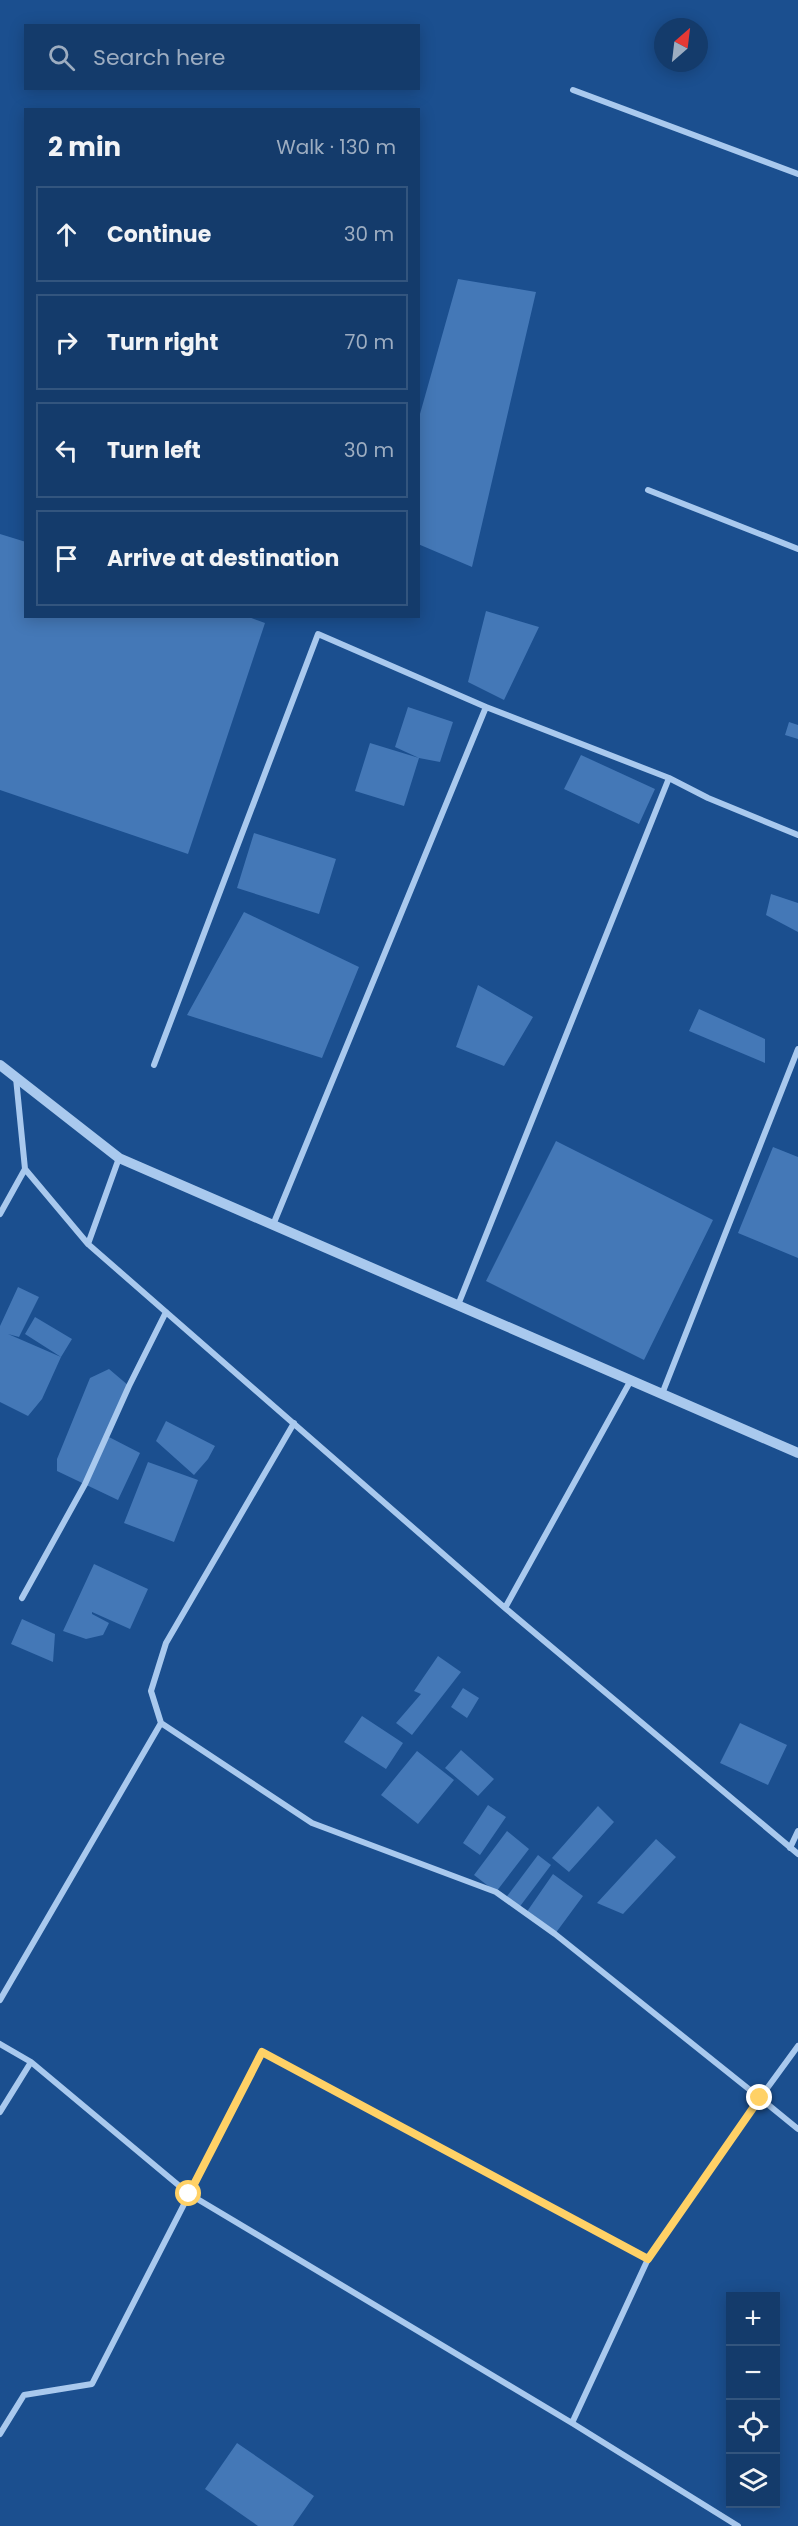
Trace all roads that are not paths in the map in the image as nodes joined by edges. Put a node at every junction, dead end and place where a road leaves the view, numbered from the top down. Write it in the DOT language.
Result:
graph roads {
  1 [pos="573,90"];
  2 [pos="798,174"];
  3 [pos="648,490"];
  4 [pos="798,549"];
  5 [pos="486,707"];
  6 [pos="669,778"];
  7 [pos="798,835"];
  8 [pos="798,1049"];
  9 [pos="0,1065"];
  10 [pos="154,1065"];
  11 [pos="16,1078"];
  12 [pos="119,1158"];
  13 [pos="24,1169"];
  14 [pos="0,1214"];
  15 [pos="273,1225"];
  16 [pos="88,1244"];
  17 [pos="458,1305"];
  18 [pos="166,1312"];
  19 [pos="631,1380"];
  20 [pos="662,1394"];
  21 [pos="294,1423"];
  22 [pos="798,1453"];
  23 [pos="22,1598"];
  24 [pos="505,1608"];
  25 [pos="161,1723"];
  26 [pos="798,1831"];
  27 [pos="790,1848"];
  28 [pos="798,1854"];
  29 [pos="0,2000"];
  30 [pos="0,2044"];
  31 [pos="798,2046"];
  32 [pos="31,2062"];
  33 [pos="760,2098"];
  34 [pos="0,2112"];
  35 [pos="798,2129"];
  36 [pos="189,2194"];
  37 [pos="648,2259"];
  38 [pos="572,2423"];
  39 [pos="0,2434"];
  40 [pos="738,2526"];
  1 -- 2 [label="street"];
  3 -- 4 [label="street"];
  5 -- 6 [label="street"];
  5 -- 10 [label="street"];
  5 -- 15 [label="street"];
  6 -- 7 [label="street"];
  6 -- 17 [label="street"];
  8 -- 20 [label="street"];
  9 -- 11 [label="street"];
  11 -- 12 [label="street"];
  11 -- 13 [label="street"];
  12 -- 15 [label="street"];
  12 -- 16 [label="street"];
  13 -- 14 [label="street"];
  13 -- 16 [label="street"];
  15 -- 17 [label="street"];
  16 -- 18 [label="street"];
  17 -- 19 [label="street"];
  18 -- 21 [label="street"];
  18 -- 23 [label="street"];
  19 -- 20 [label="street"];
  19 -- 24 [label="street"];
  20 -- 22 [label="street"];
  21 -- 24 [label="street"];
  21 -- 25 [label="street"];
  24 -- 27 [label="street"];
  25 -- 29 [label="street"];
  25 -- 33 [label="street"];
  26 -- 27 [label="street"];
  27 -- 28 [label="street"];
  30 -- 32 [label="street"];
  31 -- 33 [label="street"];
  32 -- 34 [label="street"];
  32 -- 36 [label="street"];
  33 -- 35 [label="street"];
  33 -- 37 [label="street"];
  36 -- 37 [label="street"];
  36 -- 38 [label="street"];
  36 -- 39 [label="street"];
  37 -- 38 [label="street"];
  38 -- 40 [label="street"];
}
